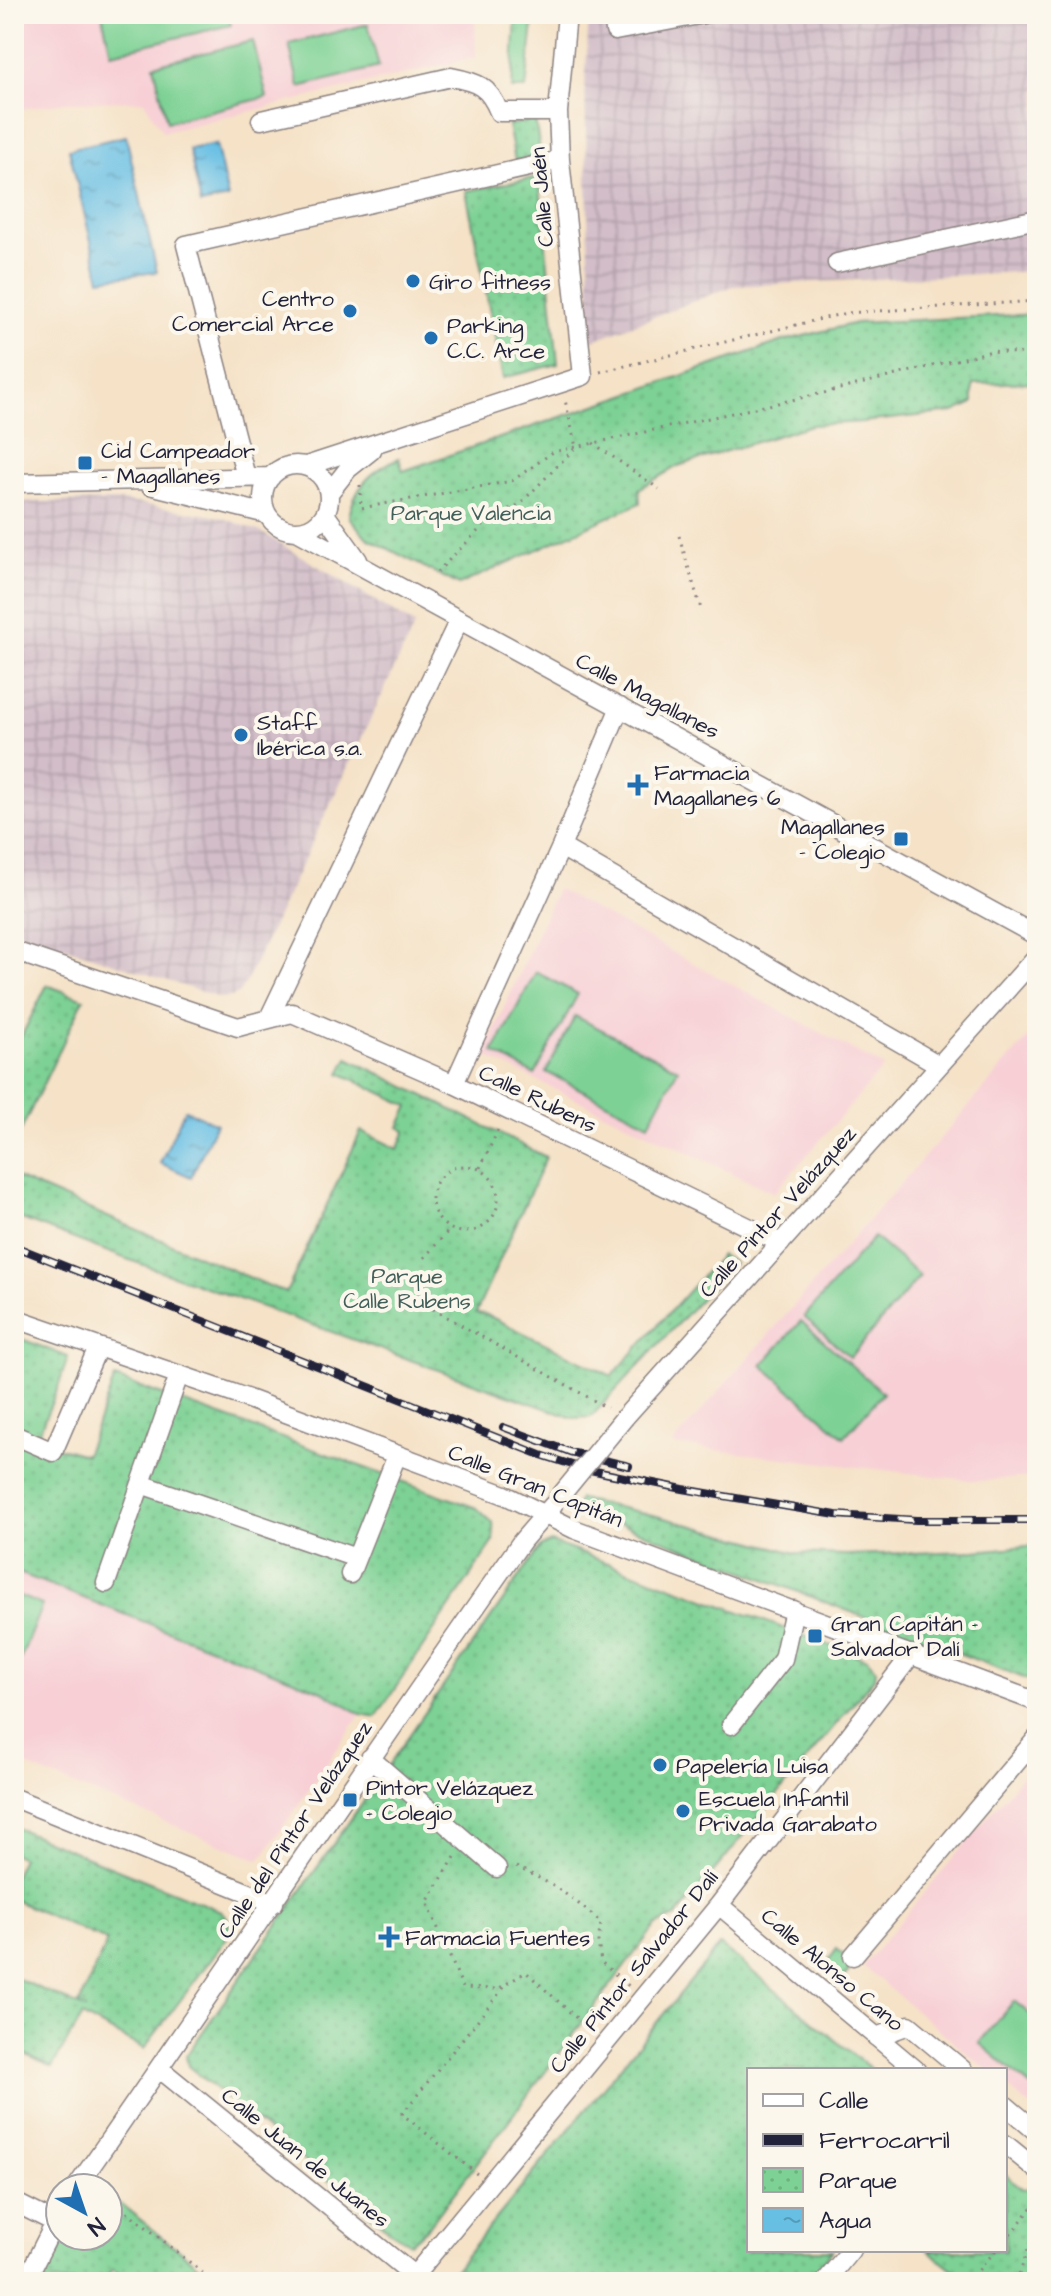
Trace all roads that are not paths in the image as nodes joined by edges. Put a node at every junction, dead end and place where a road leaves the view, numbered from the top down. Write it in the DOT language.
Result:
graph roads {
  1 [pos="567,14"];
  2 [pos="613,14"];
  3 [pos="704,14"];
  4 [pos="558,112"];
  5 [pos="261,120"];
  6 [pos="560,160"];
  7 [pos="1037,219"];
  8 [pos="837,263"];
  9 [pos="382,442"];
  10 [pos="306,466"];
  11 [pos="246,477"];
  12 [pos="271,477"];
  13 [pos="128,479"];
  14 [pos="14,483"];
  15 [pos="329,493"];
  16 [pos="267,514"];
  17 [pos="325,514"];
  18 [pos="297,531"];
  19 [pos="362,566"];
  20 [pos="459,620"];
  21 [pos="620,707"];
  22 [pos="561,847"];
  23 [pos="1037,936"];
  24 [pos="14,951"];
  25 [pos="1037,956"];
  26 [pos="269,1018"];
  27 [pos="939,1065"];
  28 [pos="454,1084"];
  29 [pos="781,1243"];
  30 [pos="14,1318"];
  31 [pos="98,1347"];
  32 [pos="179,1375"];
  33 [pos="14,1435"];
  34 [pos="397,1455"];
  35 [pos="141,1484"];
  36 [pos="551,1507"];
  37 [pos="106,1583"];
  38 [pos="794,1610"];
  39 [pos="912,1654"];
  40 [pos="1037,1702"];
  41 [pos="731,1725"];
  42 [pos="1037,1738"];
  43 [pos="370,1758"];
  44 [pos="14,1798"];
  45 [pos="497,1868"];
  46 [pos="274,1903"];
  47 [pos="719,1905"];
  48 [pos="853,1956"];
  49 [pos="876,2037"];
  50 [pos="914,2068"];
  51 [pos="961,2068"];
  52 [pos="160,2069"];
  53 [pos="1007,2107"];
  54 [pos="1037,2132"];
  55 [pos="1007,2146"];
  56 [pos="1037,2170"];
  57 [pos="87,2172"];
  58 [pos="14,2202"];
  59 [pos="44,2213"];
  60 [pos="44,2244"];
  61 [pos="849,2252"];
  62 [pos="418,2279"];
  63 [pos="25,2282"];
  64 [pos="825,2282"];
  1 -- 4 [label="street, Calle Jaén"];
  2 -- 3 [label="street"];
  4 -- 5 [label="street"];
  4 -- 6 [label="street, Calle Jaén"];
  6 -- 9 [label="street, Calle Jaén"];
  6 -- 11 [label="street"];
  7 -- 8 [label="street"];
  9 -- 10 [label="street"];
  9 -- 15 [label="street"];
  10 -- 12 [label="street"];
  10 -- 15 [label="street"];
  11 -- 12 [label="street"];
  11 -- 13 [label="street"];
  12 -- 16 [label="street"];
  13 -- 14 [label="street"];
  13 -- 16 [label="street"];
  15 -- 17 [label="street"];
  16 -- 18 [label="street"];
  17 -- 18 [label="street"];
  17 -- 19 [label="street, Calle Magallanes"];
  18 -- 19 [label="street, Calle Magallanes"];
  19 -- 20 [label="street, Calle Magallanes"];
  20 -- 21 [label="street, Calle Magallanes"];
  20 -- 26 [label="street"];
  21 -- 22 [label="street"];
  21 -- 23 [label="street, Calle Magallanes"];
  22 -- 27 [label="street"];
  22 -- 28 [label="street"];
  24 -- 26 [label="street, Calle Rubens"];
  25 -- 27 [label="street, Calle Pintor Velázquez"];
  26 -- 28 [label="street, Calle Rubens"];
  27 -- 29 [label="street, Calle Pintor Velázquez"];
  28 -- 29 [label="street, Calle Rubens"];
  29 -- 36 [label="street, Calle Pintor Velázquez, bridge"];
  30 -- 31 [label="street, Calle Gran Capitán"];
  31 -- 32 [label="street, Calle Gran Capitán"];
  31 -- 33 [label="street"];
  32 -- 34 [label="street, Calle Gran Capitán"];
  32 -- 35 [label="street"];
  34 -- 35 [label="street"];
  34 -- 36 [label="street, Calle Gran Capitán"];
  35 -- 37 [label="street"];
  36 -- 38 [label="street, Calle Gran Capitán"];
  36 -- 43 [label="street, Calle del Pintor Velázquez"];
  38 -- 39 [label="street, Calle Gran Capitán"];
  38 -- 41 [label="street"];
  39 -- 40 [label="street, Calle Gran Capitán"];
  39 -- 47 [label="street, Calle Pintor Salvador Dalí"];
  42 -- 48 [label="street"];
  43 -- 45 [label="street"];
  43 -- 46 [label="street, Calle del Pintor Velázquez"];
  44 -- 46 [label="street"];
  46 -- 52 [label="street, Calle del Pintor Velázquez"];
  47 -- 49 [label="street, Calle Alonso Cano"];
  47 -- 62 [label="street, Calle Pintor Salvador Dalí"];
  49 -- 50 [label="street, Calle Alonso Cano"];
  49 -- 51 [label="street"];
  52 -- 57 [label="street, Calle del Pintor Velázquez"];
  52 -- 62 [label="street, Calle Juan de Juanes"];
  53 -- 54 [label="street"];
  55 -- 56 [label="street"];
  58 -- 59 [label="street"];
  60 -- 63 [label="street"];
  61 -- 64 [label="street"];
}
